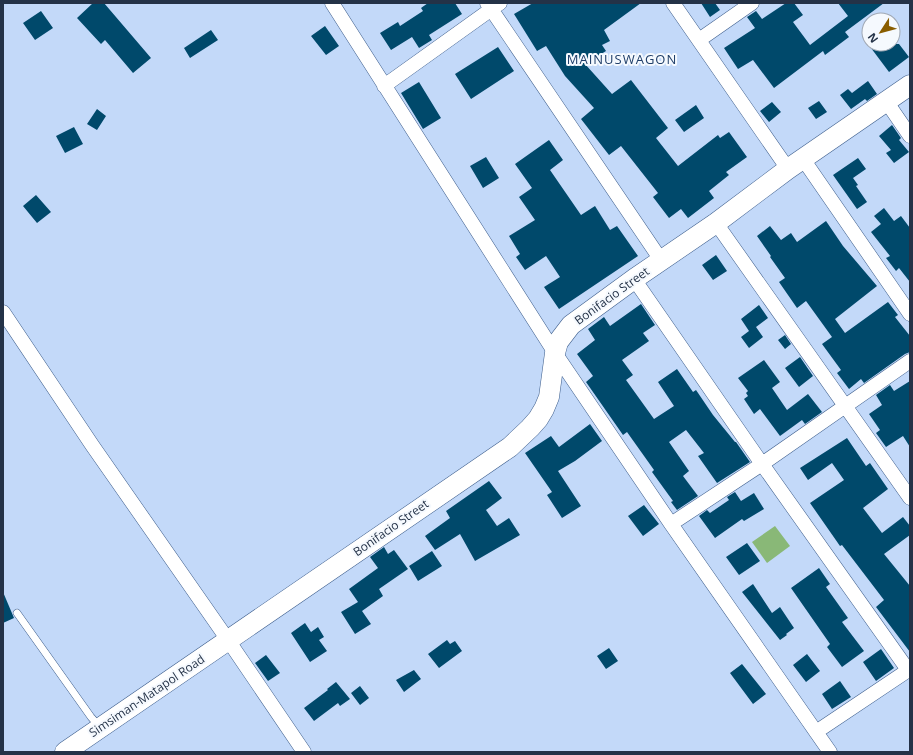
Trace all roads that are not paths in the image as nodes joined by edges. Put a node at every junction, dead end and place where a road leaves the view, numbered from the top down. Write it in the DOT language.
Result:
graph roads {
  1 [pos="332,3"];
  2 [pos="673,3"];
  3 [pos="752,3"];
  4 [pos="493,5"];
  5 [pos="699,40"];
  6 [pos="910,85"];
  7 [pos="384,86"];
  8 [pos="886,101"];
  9 [pos="910,136"];
  10 [pos="796,164"];
  11 [pos="716,223"];
  12 [pos="661,260"];
  13 [pos="634,279"];
  14 [pos="3,312"];
  15 [pos="910,314"];
  16 [pos="555,353"];
  17 [pos="910,361"];
  18 [pos="845,405"];
  19 [pos="762,464"];
  20 [pos="910,498"];
  21 [pos="671,524"];
  22 [pos="17,613"];
  23 [pos="228,640"];
  24 [pos="909,670"];
  25 [pos="101,728"];
  26 [pos="816,732"];
  27 [pos="65,752"];
  28 [pos="304,752"];
  29 [pos="830,752"];
  1 -- 7 [label="street"];
  2 -- 5 [label="street"];
  3 -- 5 [label="street"];
  4 -- 7 [label="street"];
  4 -- 12 [label="street"];
  5 -- 10 [label="street"];
  6 -- 8 [label="street, Bonifacio Street"];
  7 -- 16 [label="street"];
  8 -- 9 [label="street"];
  8 -- 10 [label="street, Bonifacio Street"];
  10 -- 11 [label="street, Bonifacio Street"];
  10 -- 15 [label="street"];
  11 -- 12 [label="street, Bonifacio Street"];
  11 -- 18 [label="street"];
  12 -- 13 [label="street, Bonifacio Street"];
  13 -- 16 [label="street, Bonifacio Street"];
  13 -- 19 [label="street"];
  14 -- 23 [label="street"];
  16 -- 21 [label="street"];
  16 -- 23 [label="street, Bonifacio Street"];
  17 -- 18 [label="street"];
  18 -- 19 [label="street"];
  18 -- 20 [label="street"];
  19 -- 21 [label="street"];
  19 -- 24 [label="street"];
  21 -- 26 [label="street"];
  22 -- 25 [label="lane"];
  23 -- 25 [label="street, Simsiman-Matapol Road"];
  23 -- 28 [label="street"];
  24 -- 26 [label="street"];
  25 -- 27 [label="street, Simsiman-Matapol Road"];
  26 -- 29 [label="street"];
}
